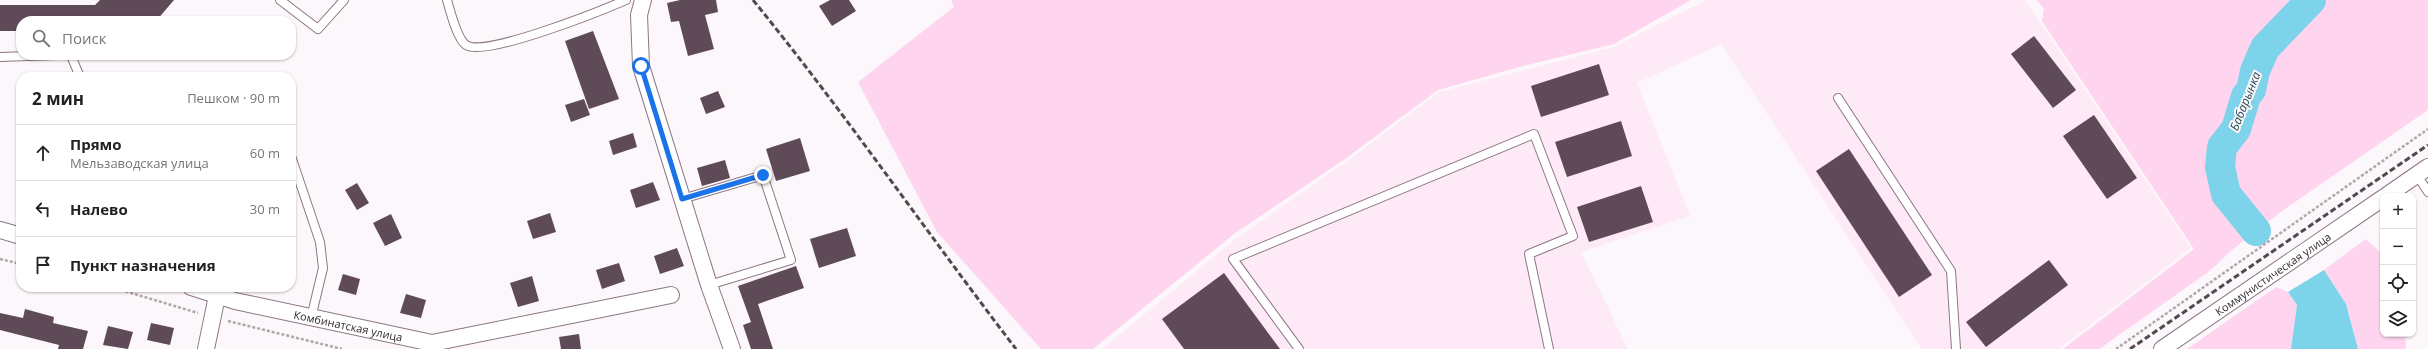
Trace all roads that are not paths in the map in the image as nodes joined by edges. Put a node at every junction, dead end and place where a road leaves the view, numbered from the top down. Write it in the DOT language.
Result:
graph roads {
  1 [pos="280,0"];
  2 [pos="344,0"];
  3 [pos="446,0"];
  4 [pos="626,0"];
  5 [pos="643,0"];
  6 [pos="0,56"];
  7 [pos="16,56"];
  8 [pos="72,60"];
  9 [pos="78,72"];
  10 [pos="1838,98"];
  11 [pos="296,171"];
  12 [pos="2422,171"];
  13 [pos="2428,192"];
  14 [pos="2390,193"];
  15 [pos="682,199"];
  16 [pos="2380,200"];
  17 [pos="0,230"];
  18 [pos="16,235"];
  19 [pos="709,285"];
  20 [pos="205,292"];
  21 [pos="217,296"];
  22 [pos="672,296"];
  23 [pos="311,318"];
  24 [pos="206,349"];
  25 [pos="732,349"];
  26 [pos="1299,349"];
  27 [pos="1549,349"];
  28 [pos="1956,349"];
  29 [pos="2162,349"];
  1 -- 2 [label="lane"];
  3 -- 4 [label="lane"];
  5 -- 15 [label="street"];
  6 -- 7 [label="lane"];
  8 -- 9 [label="lane"];
  10 -- 28 [label="lane"];
  11 -- 23 [label="lane"];
  12 -- 13 [label="lane"];
  12 -- 14 [label="street"];
  15 -- 19 [label="street"];
  15 -- 19 [label="lane"];
  16 -- 29 [label="street, Коммунистическая улица"];
  17 -- 18 [label="street"];
  19 -- 25 [label="street"];
  20 -- 21 [label="street, Комбинатская улица"];
  21 -- 23 [label="street, Комбинатская улица"];
  21 -- 24 [label="street"];
  22 -- 23 [label="street, Комбинатская улица"];
  26 -- 27 [label="lane"];
}
